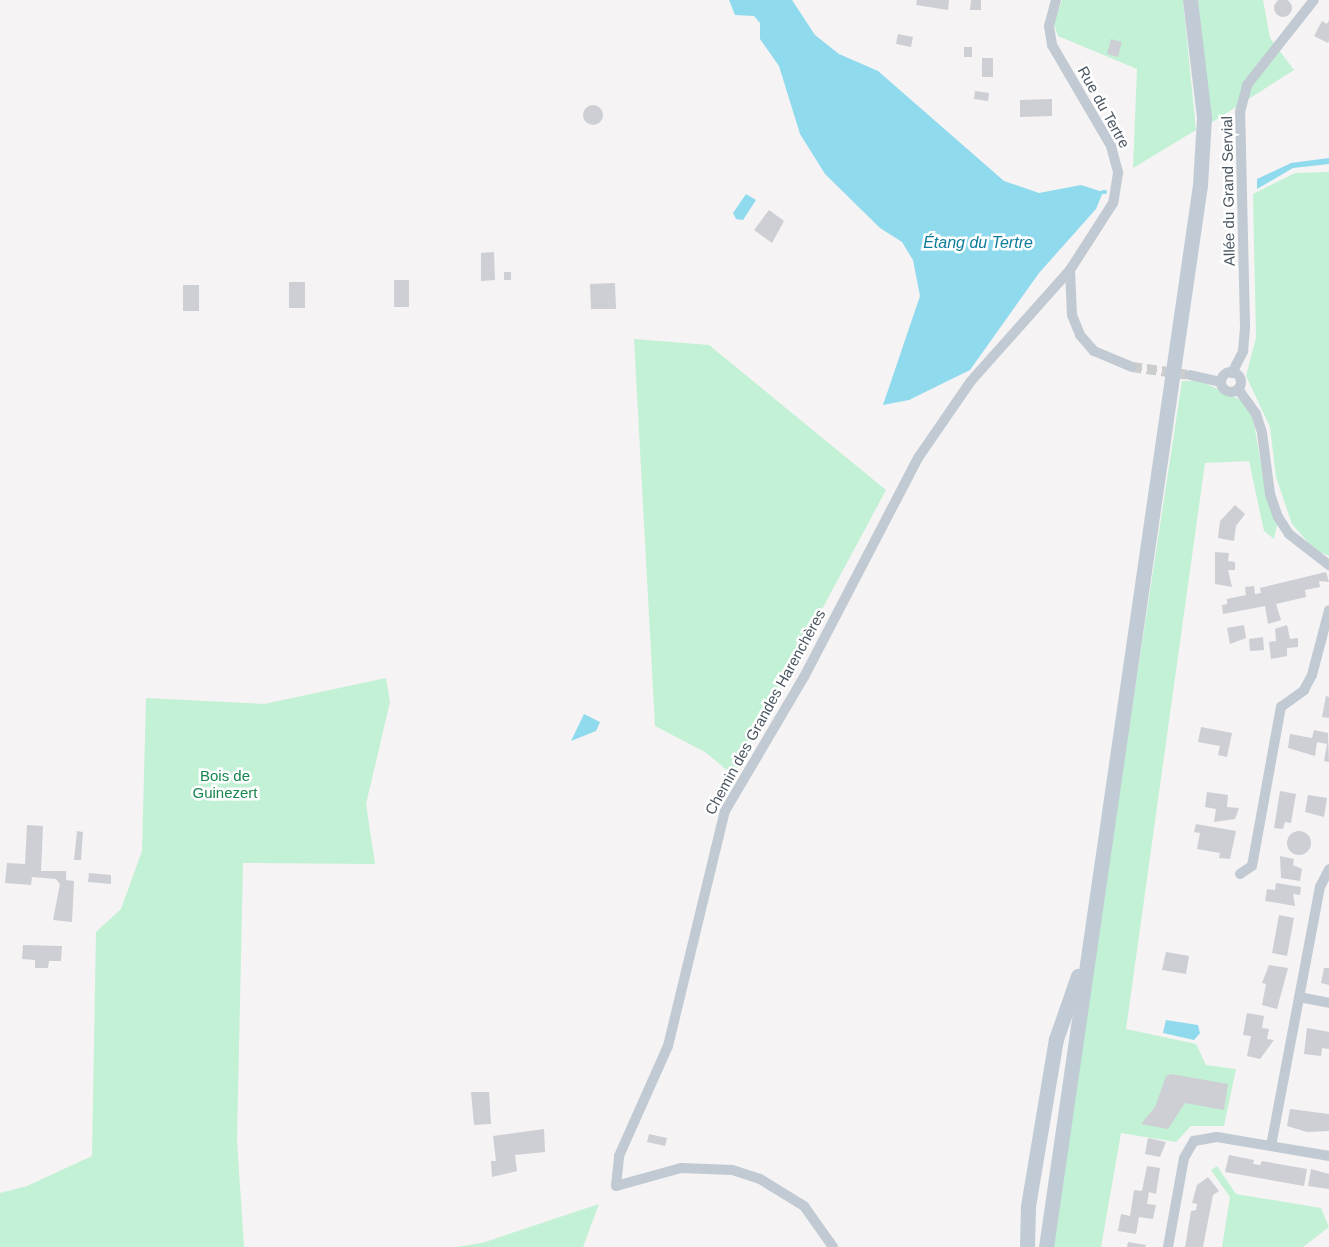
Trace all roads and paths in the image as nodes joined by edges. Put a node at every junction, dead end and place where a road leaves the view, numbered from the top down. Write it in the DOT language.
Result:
graph roads {
  1 [pos="1056,0"];
  2 [pos="1190,0"];
  3 [pos="1314,0"];
  4 [pos="1070,270"];
  5 [pos="1132,367"];
  6 [pos="1232,373"];
  7 [pos="1190,375"];
  8 [pos="1221,382"];
  9 [pos="1238,389"];
  10 [pos="1329,565"];
  11 [pos="1329,610"];
  12 [pos="1329,869"];
  13 [pos="1240,874"];
  14 [pos="1089,944"];
  15 [pos="1299,997"];
  16 [pos="1329,1003"];
  17 [pos="1271,1146"];
  18 [pos="1329,1156"];
  19 [pos="834,1247"];
  20 [pos="1027,1247"];
  21 [pos="1046,1247"];
  22 [pos="1168,1247"];
  1 -- 4 [label="street, Rue du Tertre"];
  2 -- 14 [label="main road"];
  3 -- 6 [label="street, Allée du Grand Servial"];
  4 -- 5 [label="street"];
  4 -- 19 [label="street, Chemin des Grandes Harenchères"];
  6 -- 8 [label="street"];
  6 -- 9 [label="street"];
  7 -- 8 [label="street"];
  8 -- 9 [label="street"];
  9 -- 10 [label="street"];
  11 -- 13 [label="street"];
  12 -- 15 [label="street"];
  14 -- 20 [label="main road"];
  14 -- 21 [label="main road"];
  15 -- 16 [label="street"];
  15 -- 17 [label="street"];
  17 -- 18 [label="street"];
  17 -- 22 [label="street"];
}
